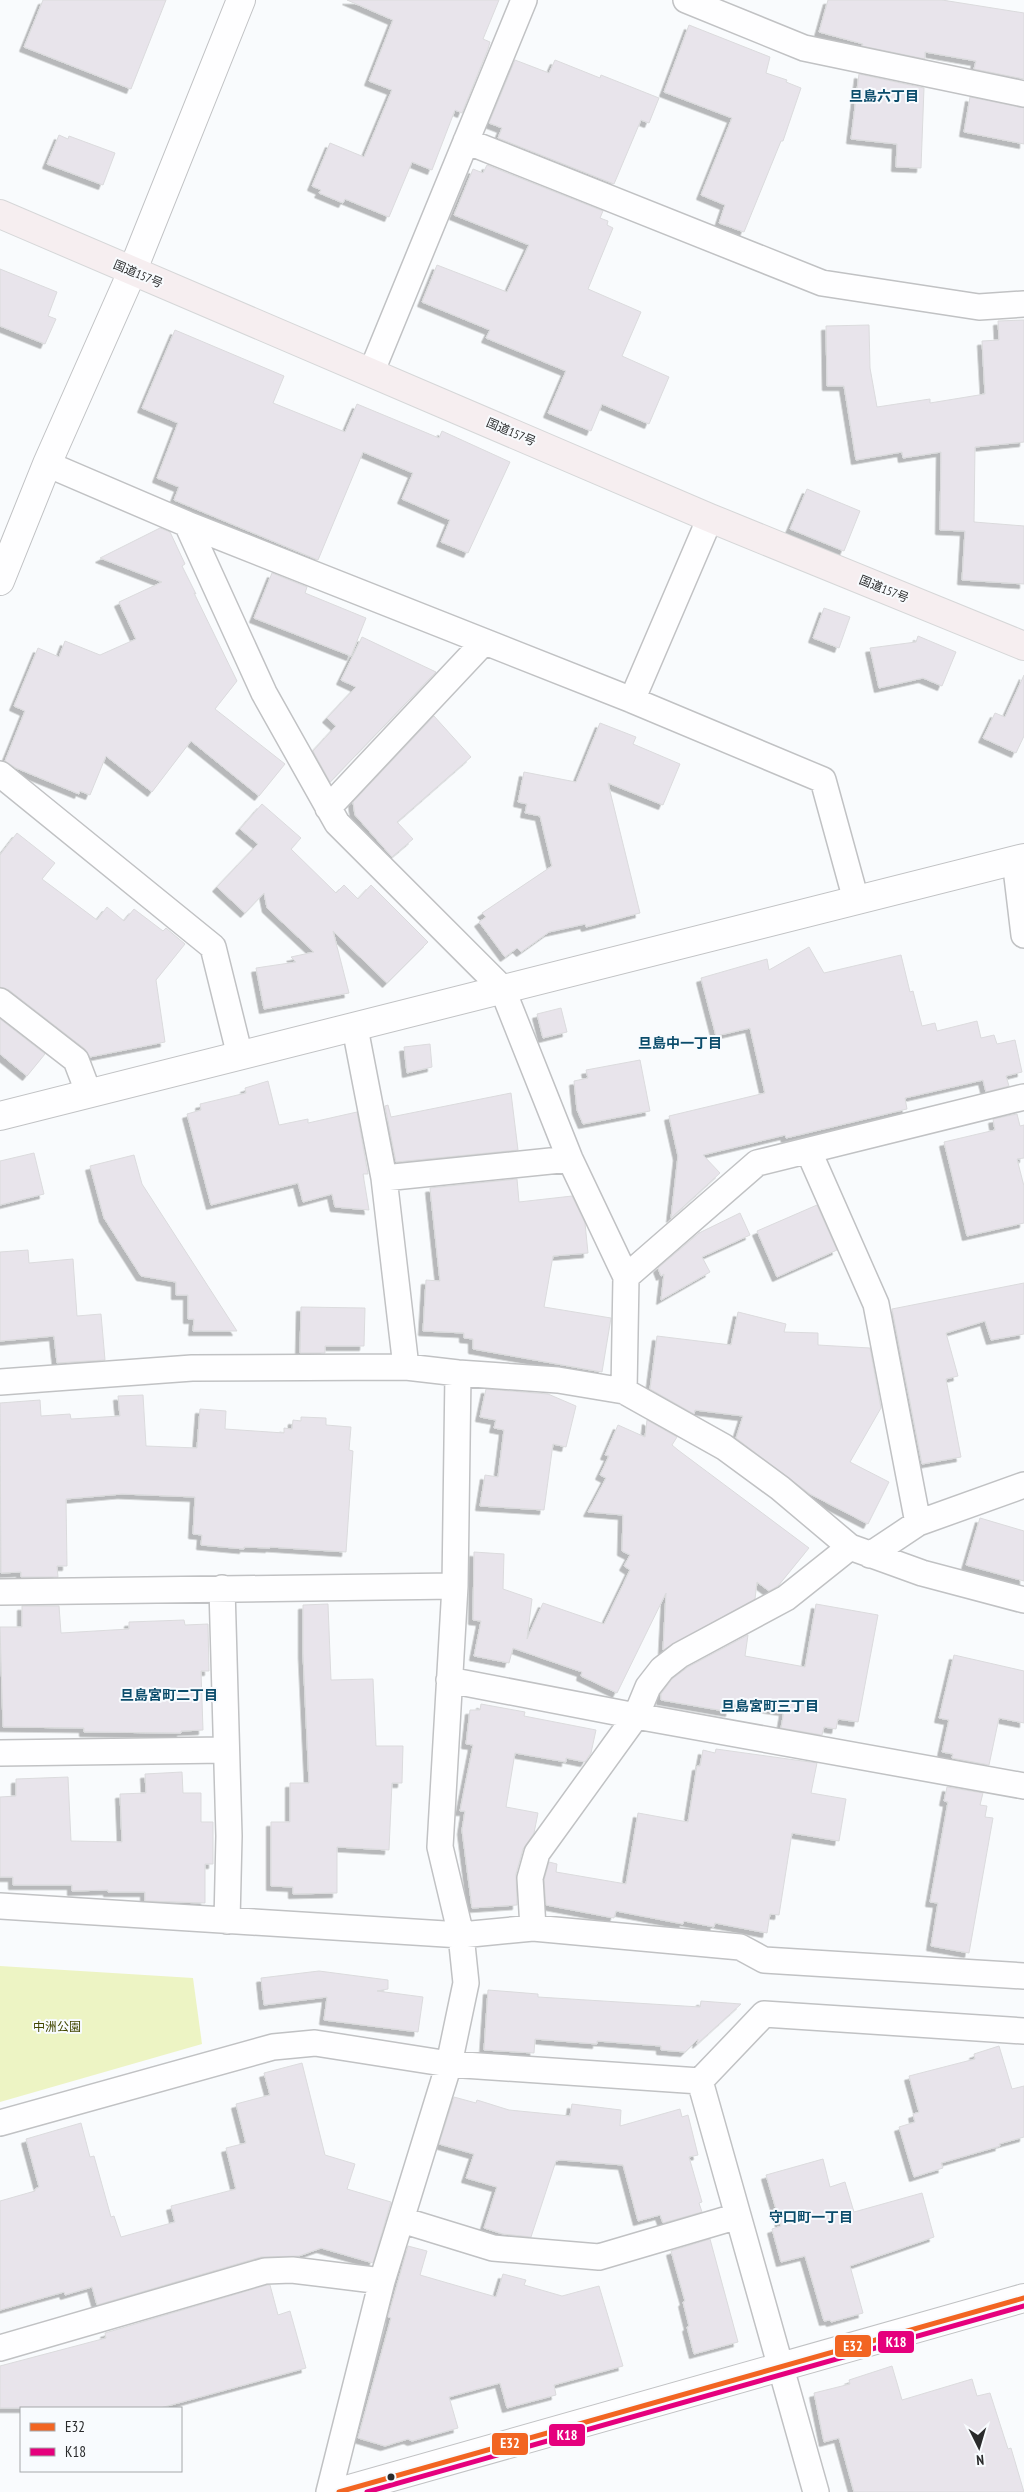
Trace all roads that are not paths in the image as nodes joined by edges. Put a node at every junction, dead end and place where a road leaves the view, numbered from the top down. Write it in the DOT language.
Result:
graph roads {
  1 [pos="241,0"];
  2 [pos="524,0"];
  3 [pos="686,0"];
  4 [pos="1024,94"];
  5 [pos="466,141"];
  6 [pos="0,214"];
  7 [pos="132,272"];
  8 [pos="1024,304"];
  9 [pos="371,373"];
  10 [pos="47,464"];
  11 [pos="710,518"];
  12 [pos="187,524"];
  13 [pos="0,581"];
  14 [pos="484,642"];
  15 [pos="1024,646"];
  16 [pos="632,700"];
  17 [pos="0,774"];
  18 [pos="328,808"];
  19 [pos="1019,859"];
  20 [pos="856,900"];
  21 [pos="1024,935"];
  22 [pos="502,988"];
  23 [pos="0,1001"];
  24 [pos="355,1028"];
  25 [pos="240,1056"];
  26 [pos="89,1094"];
  27 [pos="1024,1097"];
  28 [pos="0,1116"];
  29 [pos="809,1152"];
  30 [pos="570,1159"];
  31 [pos="384,1178"];
  32 [pos="626,1277"];
  33 [pos="406,1367"];
  34 [pos="458,1373"];
  35 [pos="0,1382"];
  36 [pos="624,1391"];
  37 [pos="1024,1485"];
  38 [pos="918,1523"];
  39 [pos="860,1551"];
  40 [pos="455,1586"];
  41 [pos="222,1588"];
  42 [pos="0,1592"];
  43 [pos="1024,1600"];
  44 [pos="450,1680"];
  45 [pos="636,1716"];
  46 [pos="226,1750"];
  47 [pos="0,1753"];
  48 [pos="1024,1786"];
  49 [pos="0,1906"];
  50 [pos="226,1921"];
  51 [pos="533,1928"];
  52 [pos="461,1935"];
  53 [pos="1024,1976"];
  54 [pos="1024,2031"];
  55 [pos="449,2064"];
  56 [pos="700,2081"];
  57 [pos="0,2124"];
  58 [pos="738,2216"];
  59 [pos="402,2220"];
  60 [pos="382,2281"];
  61 [pos="1024,2298"];
  62 [pos="0,2348"];
  63 [pos="781,2366"];
  64 [pos="329,2492"];
  65 [pos="339,2492"];
  66 [pos="816,2492"];
  1 -- 7 [label="street"];
  2 -- 5 [label="street"];
  3 -- 4 [label="street"];
  5 -- 8 [label="street"];
  5 -- 9 [label="street"];
  6 -- 7 [label="highway, 国道157号"];
  7 -- 9 [label="highway, 国道157号"];
  7 -- 10 [label="street"];
  9 -- 11 [label="highway, 国道157号"];
  10 -- 12 [label="street"];
  10 -- 13 [label="street"];
  11 -- 15 [label="highway, 国道157号"];
  11 -- 16 [label="street"];
  12 -- 14 [label="street"];
  12 -- 18 [label="street"];
  14 -- 16 [label="street"];
  14 -- 18 [label="street"];
  16 -- 20 [label="street"];
  17 -- 25 [label="street"];
  18 -- 22 [label="street"];
  19 -- 20 [label="street"];
  19 -- 21 [label="street"];
  20 -- 22 [label="street"];
  22 -- 24 [label="street"];
  22 -- 30 [label="street"];
  23 -- 26 [label="street"];
  24 -- 25 [label="street"];
  24 -- 31 [label="street"];
  25 -- 26 [label="street"];
  26 -- 28 [label="street"];
  27 -- 29 [label="street"];
  29 -- 32 [label="street"];
  29 -- 38 [label="street"];
  30 -- 31 [label="street"];
  30 -- 32 [label="street"];
  31 -- 33 [label="street"];
  32 -- 36 [label="street"];
  33 -- 34 [label="street"];
  33 -- 35 [label="street"];
  34 -- 36 [label="street"];
  34 -- 40 [label="street"];
  36 -- 39 [label="street"];
  37 -- 38 [label="street"];
  38 -- 39 [label="street"];
  39 -- 43 [label="street"];
  39 -- 45 [label="street"];
  40 -- 41 [label="street"];
  40 -- 44 [label="street"];
  41 -- 42 [label="street"];
  41 -- 46 [label="street"];
  44 -- 45 [label="street"];
  44 -- 52 [label="street"];
  45 -- 48 [label="street"];
  45 -- 51 [label="street"];
  46 -- 47 [label="street"];
  46 -- 50 [label="street"];
  49 -- 50 [label="street"];
  50 -- 52 [label="street"];
  51 -- 52 [label="street"];
  51 -- 53 [label="street"];
  52 -- 55 [label="street"];
  54 -- 56 [label="street"];
  55 -- 56 [label="street"];
  55 -- 57 [label="street"];
  55 -- 59 [label="street"];
  56 -- 58 [label="street"];
  58 -- 59 [label="street"];
  58 -- 63 [label="street"];
  59 -- 60 [label="street"];
  60 -- 62 [label="street"];
  60 -- 64 [label="street"];
  61 -- 63 [label="street"];
  63 -- 65 [label="street"];
  63 -- 66 [label="street"];
}
